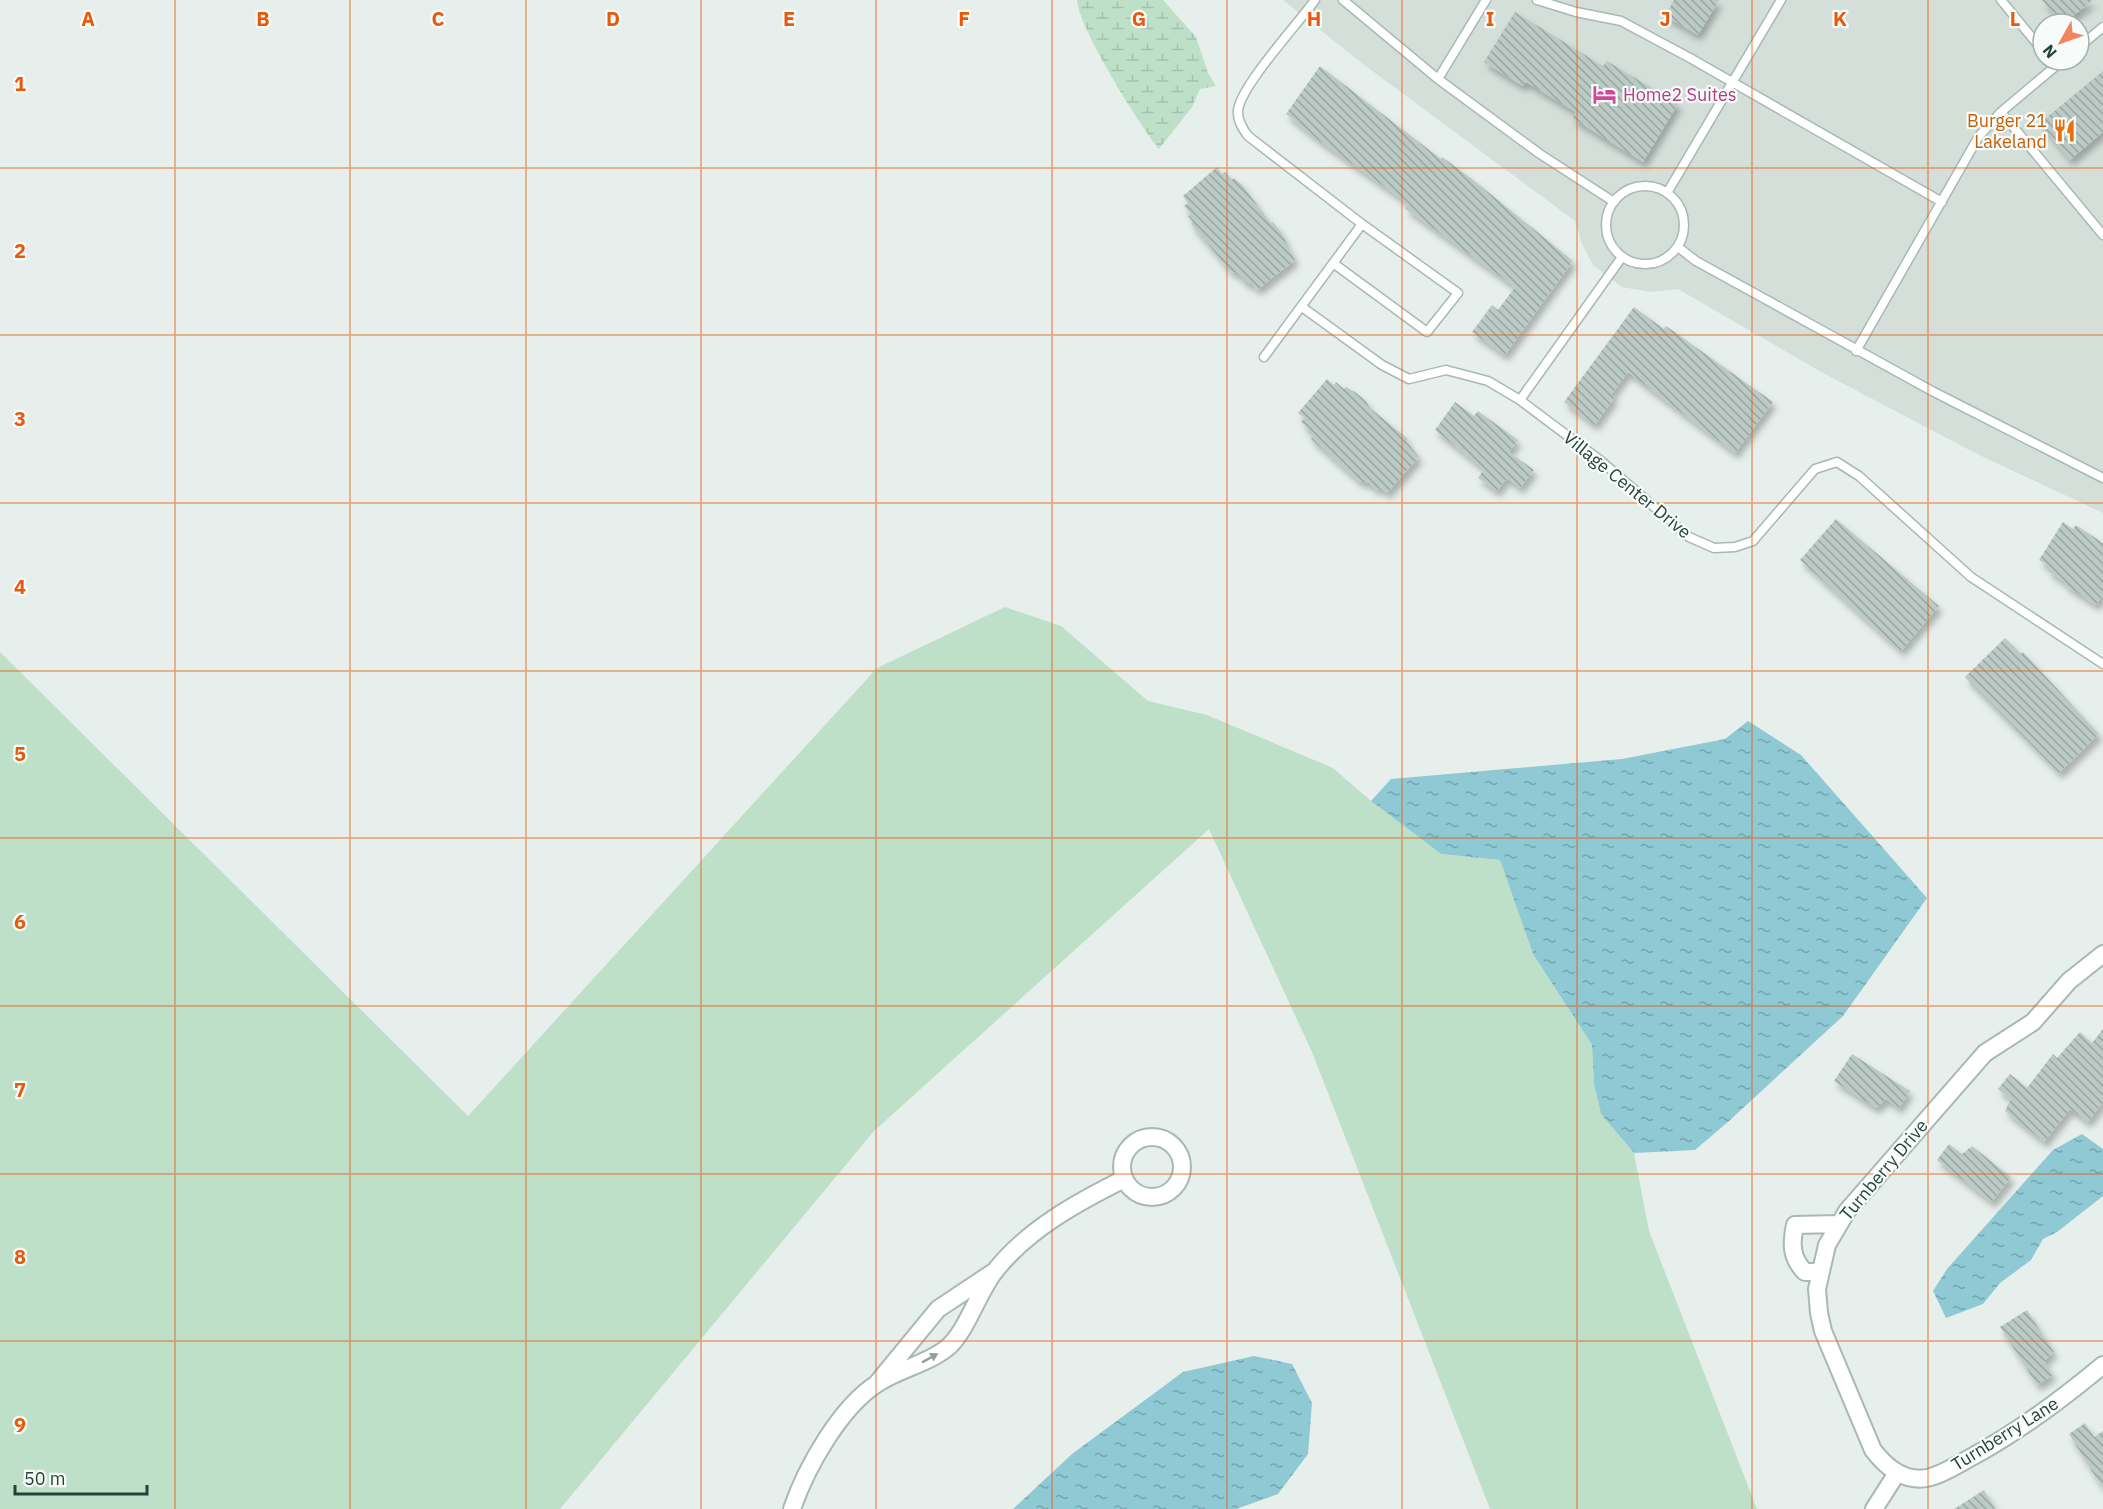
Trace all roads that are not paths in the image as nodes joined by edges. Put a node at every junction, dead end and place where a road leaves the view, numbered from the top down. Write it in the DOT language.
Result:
graph roads {
  1 [pos="1315,0"];
  2 [pos="1343,0"];
  3 [pos="1486,0"];
  4 [pos="1538,0"];
  5 [pos="1780,0"];
  6 [pos="2001,0"];
  7 [pos="2103,27"];
  8 [pos="2031,36"];
  9 [pos="2091,37"];
  10 [pos="2045,72"];
  11 [pos="1438,79"];
  12 [pos="1731,83"];
  13 [pos="2001,112"];
  14 [pos="1667,193"];
  15 [pos="1614,202"];
  16 [pos="1941,202"];
  17 [pos="1362,224"];
  18 [pos="2103,235"];
  19 [pos="1678,247"];
  20 [pos="1622,257"];
  21 [pos="1334,263"];
  22 [pos="1302,307"];
  23 [pos="1856,351"];
  24 [pos="1264,357"];
  25 [pos="1520,400"];
  26 [pos="1592,442"];
  27 [pos="1583,448"];
  28 [pos="2103,478"];
  29 [pos="2103,664"];
  30 [pos="2103,954"];
  31 [pos="1124,1179"];
  32 [pos="1838,1224"];
  33 [pos="995,1271"];
  34 [pos="1819,1272"];
  35 [pos="2103,1365"];
  36 [pos="877,1383"];
  37 [pos="1897,1473"];
  38 [pos="792,1509"];
  39 [pos="1874,1509"];
  1 -- 17 [label="lane"];
  2 -- 11 [label="lane"];
  3 -- 11 [label="lane"];
  4 -- 12 [label="lane"];
  5 -- 12 [label="lane"];
  6 -- 8 [label="lane"];
  7 -- 9 [label="lane"];
  10 -- 13 [label="lane"];
  11 -- 15 [label="lane"];
  12 -- 14 [label="lane"];
  12 -- 16 [label="lane"];
  13 -- 16 [label="lane"];
  13 -- 18 [label="lane"];
  14 -- 15 [label="lane"];
  14 -- 19 [label="lane"];
  15 -- 20 [label="lane"];
  16 -- 23 [label="lane"];
  17 -- 21 [label="lane"];
  17 -- 21 [label="lane"];
  19 -- 20 [label="lane"];
  19 -- 23 [label="lane"];
  20 -- 25 [label="lane"];
  21 -- 22 [label="lane"];
  22 -- 24 [label="lane"];
  22 -- 25 [label="lane, Village Center Drive"];
  23 -- 28 [label="lane"];
  25 -- 27 [label="lane, Village Center Drive"];
  26 -- 27 [label="lane"];
  27 -- 29 [label="lane, Village Center Drive"];
  30 -- 32 [label="street, Turnberry Drive"];
  31 -- 33 [label="street"];
  32 -- 34 [label="street, Turnberry Drive"];
  32 -- 34 [label="street"];
  33 -- 36 [label="street"];
  36 -- 33 [label="street, one-way"];
  34 -- 37 [label="street, Turnberry Drive"];
  35 -- 37 [label="street, Turnberry Lane"];
  36 -- 38 [label="street"];
  37 -- 39 [label="street"];
}
